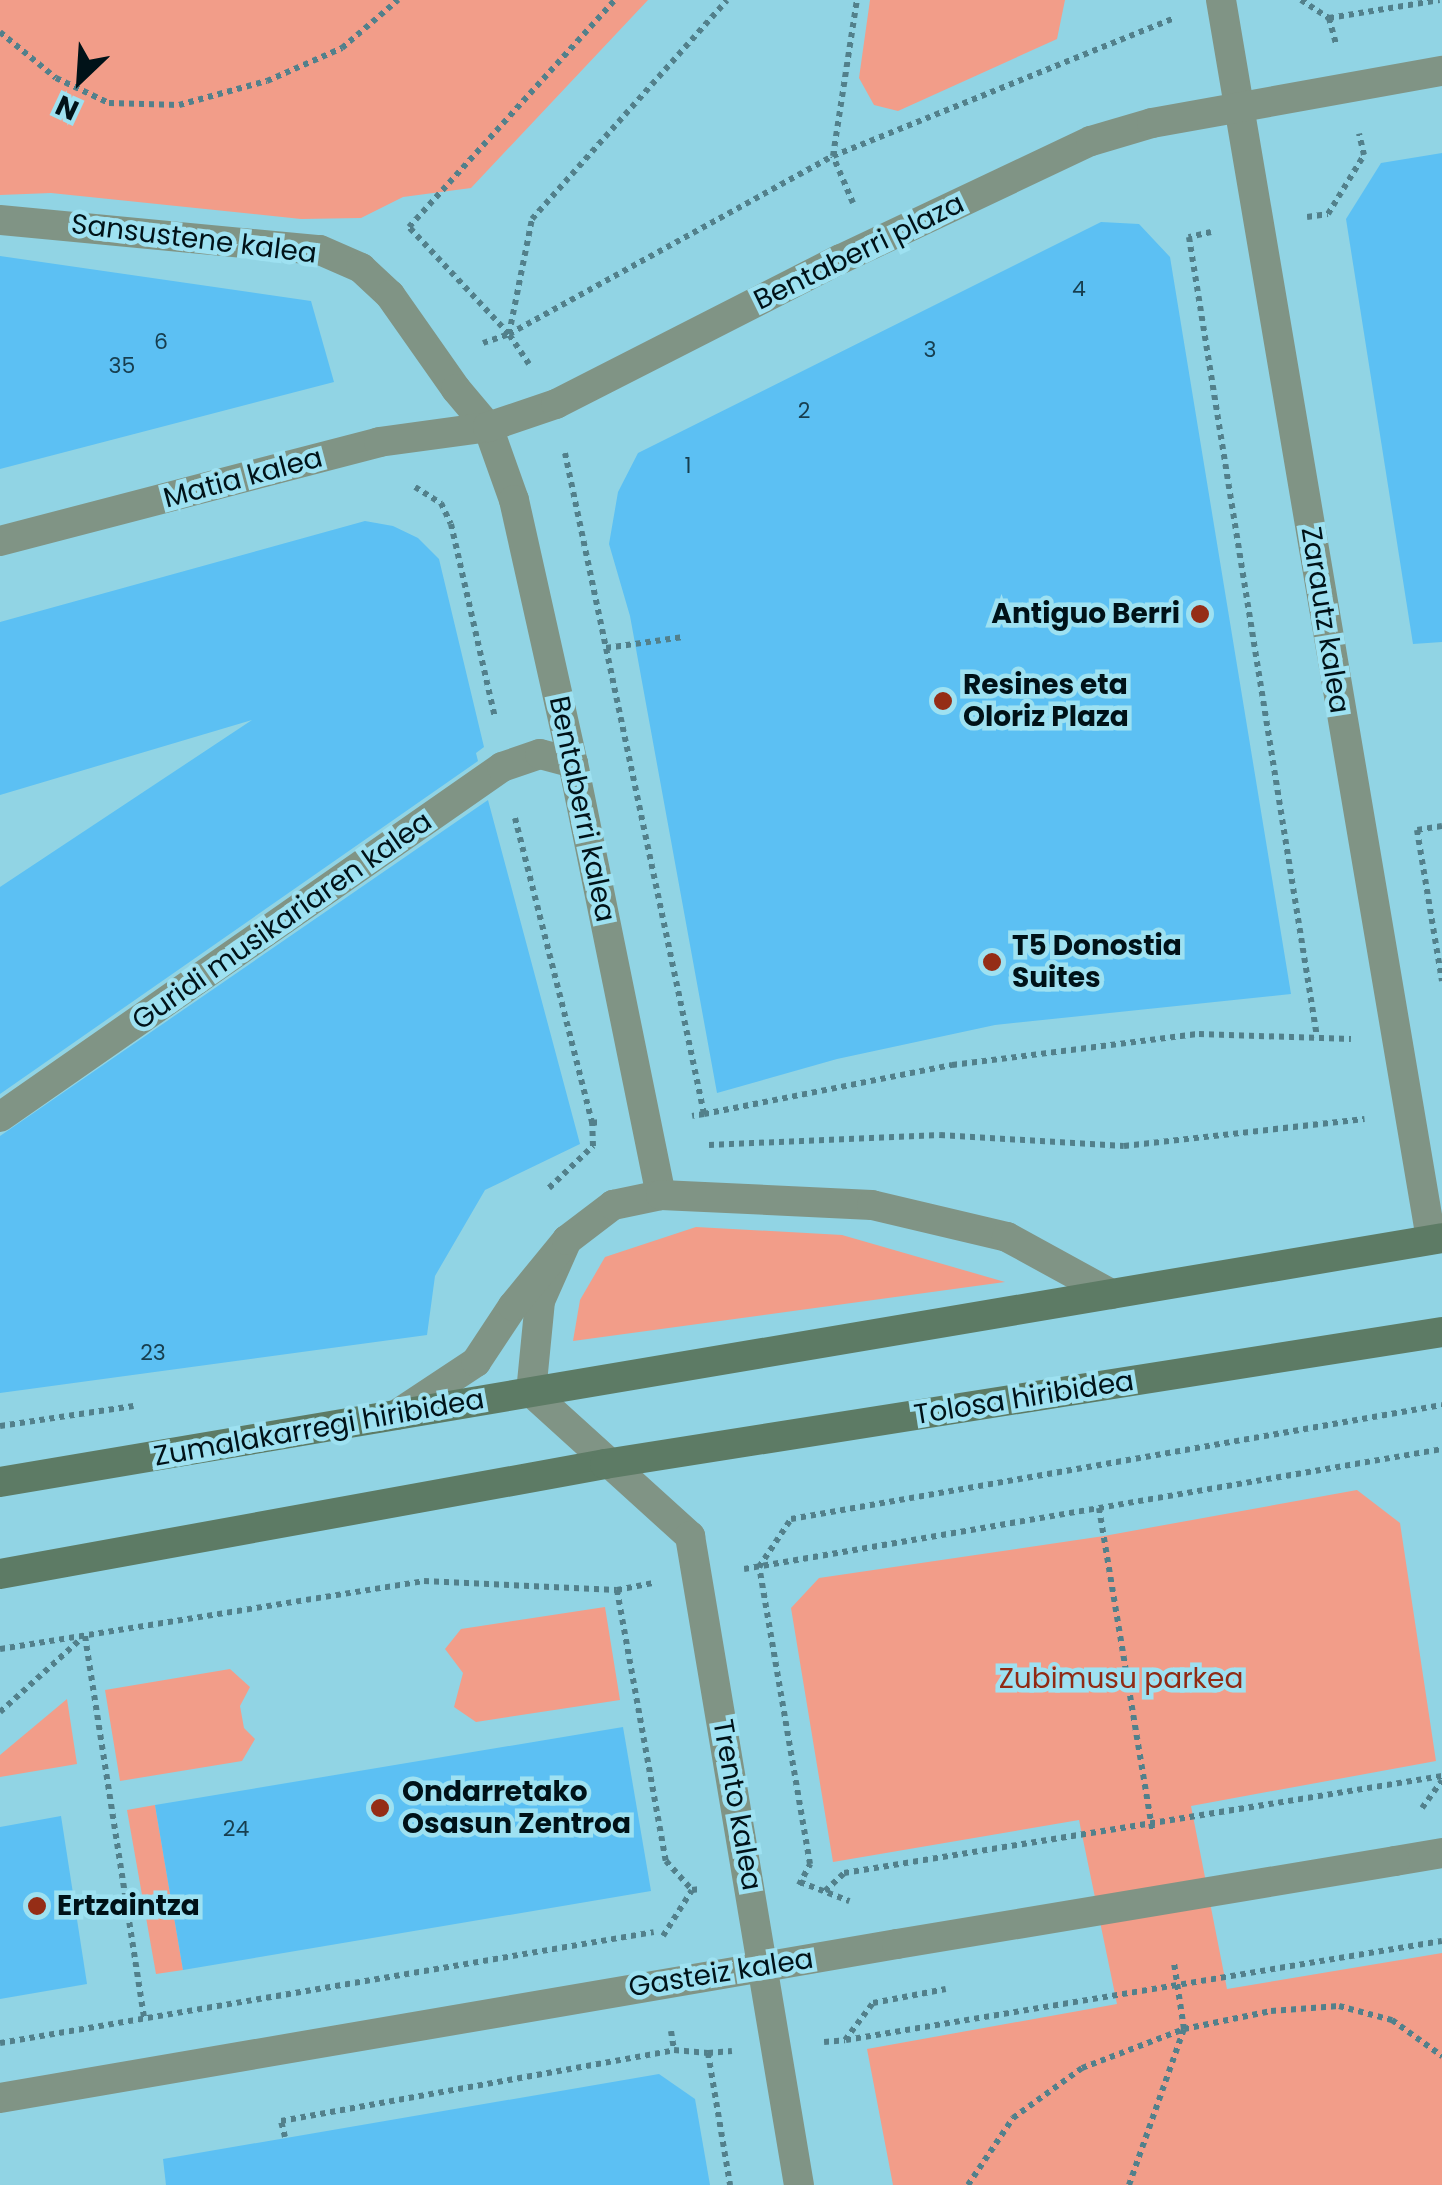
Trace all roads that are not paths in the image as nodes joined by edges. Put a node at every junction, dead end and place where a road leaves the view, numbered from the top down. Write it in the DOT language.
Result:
graph roads {
  1 [pos="1221,3"];
  2 [pos="1442,71"];
  3 [pos="1241,108"];
  4 [pos="0,220"];
  5 [pos="488,426"];
  6 [pos="0,541"];
  7 [pos="573,762"];
  8 [pos="0,1117"];
  9 [pos="661,1194"];
  10 [pos="1436,1238"];
  11 [pos="567,1240"];
  12 [pos="1111,1294"];
  13 [pos="1442,1332"];
  14 [pos="531,1392"];
  15 [pos="396,1415"];
  16 [pos="605,1464"];
  17 [pos="0,1482"];
  18 [pos="0,1574"];
  19 [pos="1442,1853"];
  20 [pos="764,1966"];
  21 [pos="0,2098"];
  22 [pos="798,2185"];
  1 -- 3 [label="street, Zarautz kalea"];
  2 -- 3 [label="street, Bentaberri plaza"];
  3 -- 5 [label="street, Bentaberri plaza"];
  3 -- 10 [label="street, Zarautz kalea"];
  4 -- 5 [label="street, Sansustene kalea"];
  5 -- 6 [label="street, Matia kalea"];
  5 -- 7 [label="street, Bentaberri kalea"];
  7 -- 8 [label="street, Guridi musikariaren kalea"];
  7 -- 9 [label="street, Bentaberri kalea"];
  9 -- 11 [label="street"];
  9 -- 12 [label="street"];
  10 -- 12 [label="main road"];
  11 -- 14 [label="street"];
  11 -- 15 [label="street"];
  12 -- 14 [label="main road, Zumalakarregi hiribidea"];
  13 -- 16 [label="main road, Tolosa hiribidea"];
  14 -- 15 [label="main road, Zumalakarregi hiribidea"];
  14 -- 16 [label="street, Trento kalea"];
  15 -- 17 [label="main road, Zumalakarregi hiribidea"];
  16 -- 18 [label="main road"];
  16 -- 20 [label="street, Trento kalea"];
  19 -- 20 [label="street, Gasteiz kalea, bridge"];
  20 -- 21 [label="street, Gasteiz kalea"];
  20 -- 22 [label="street, Trento kalea"];
}
